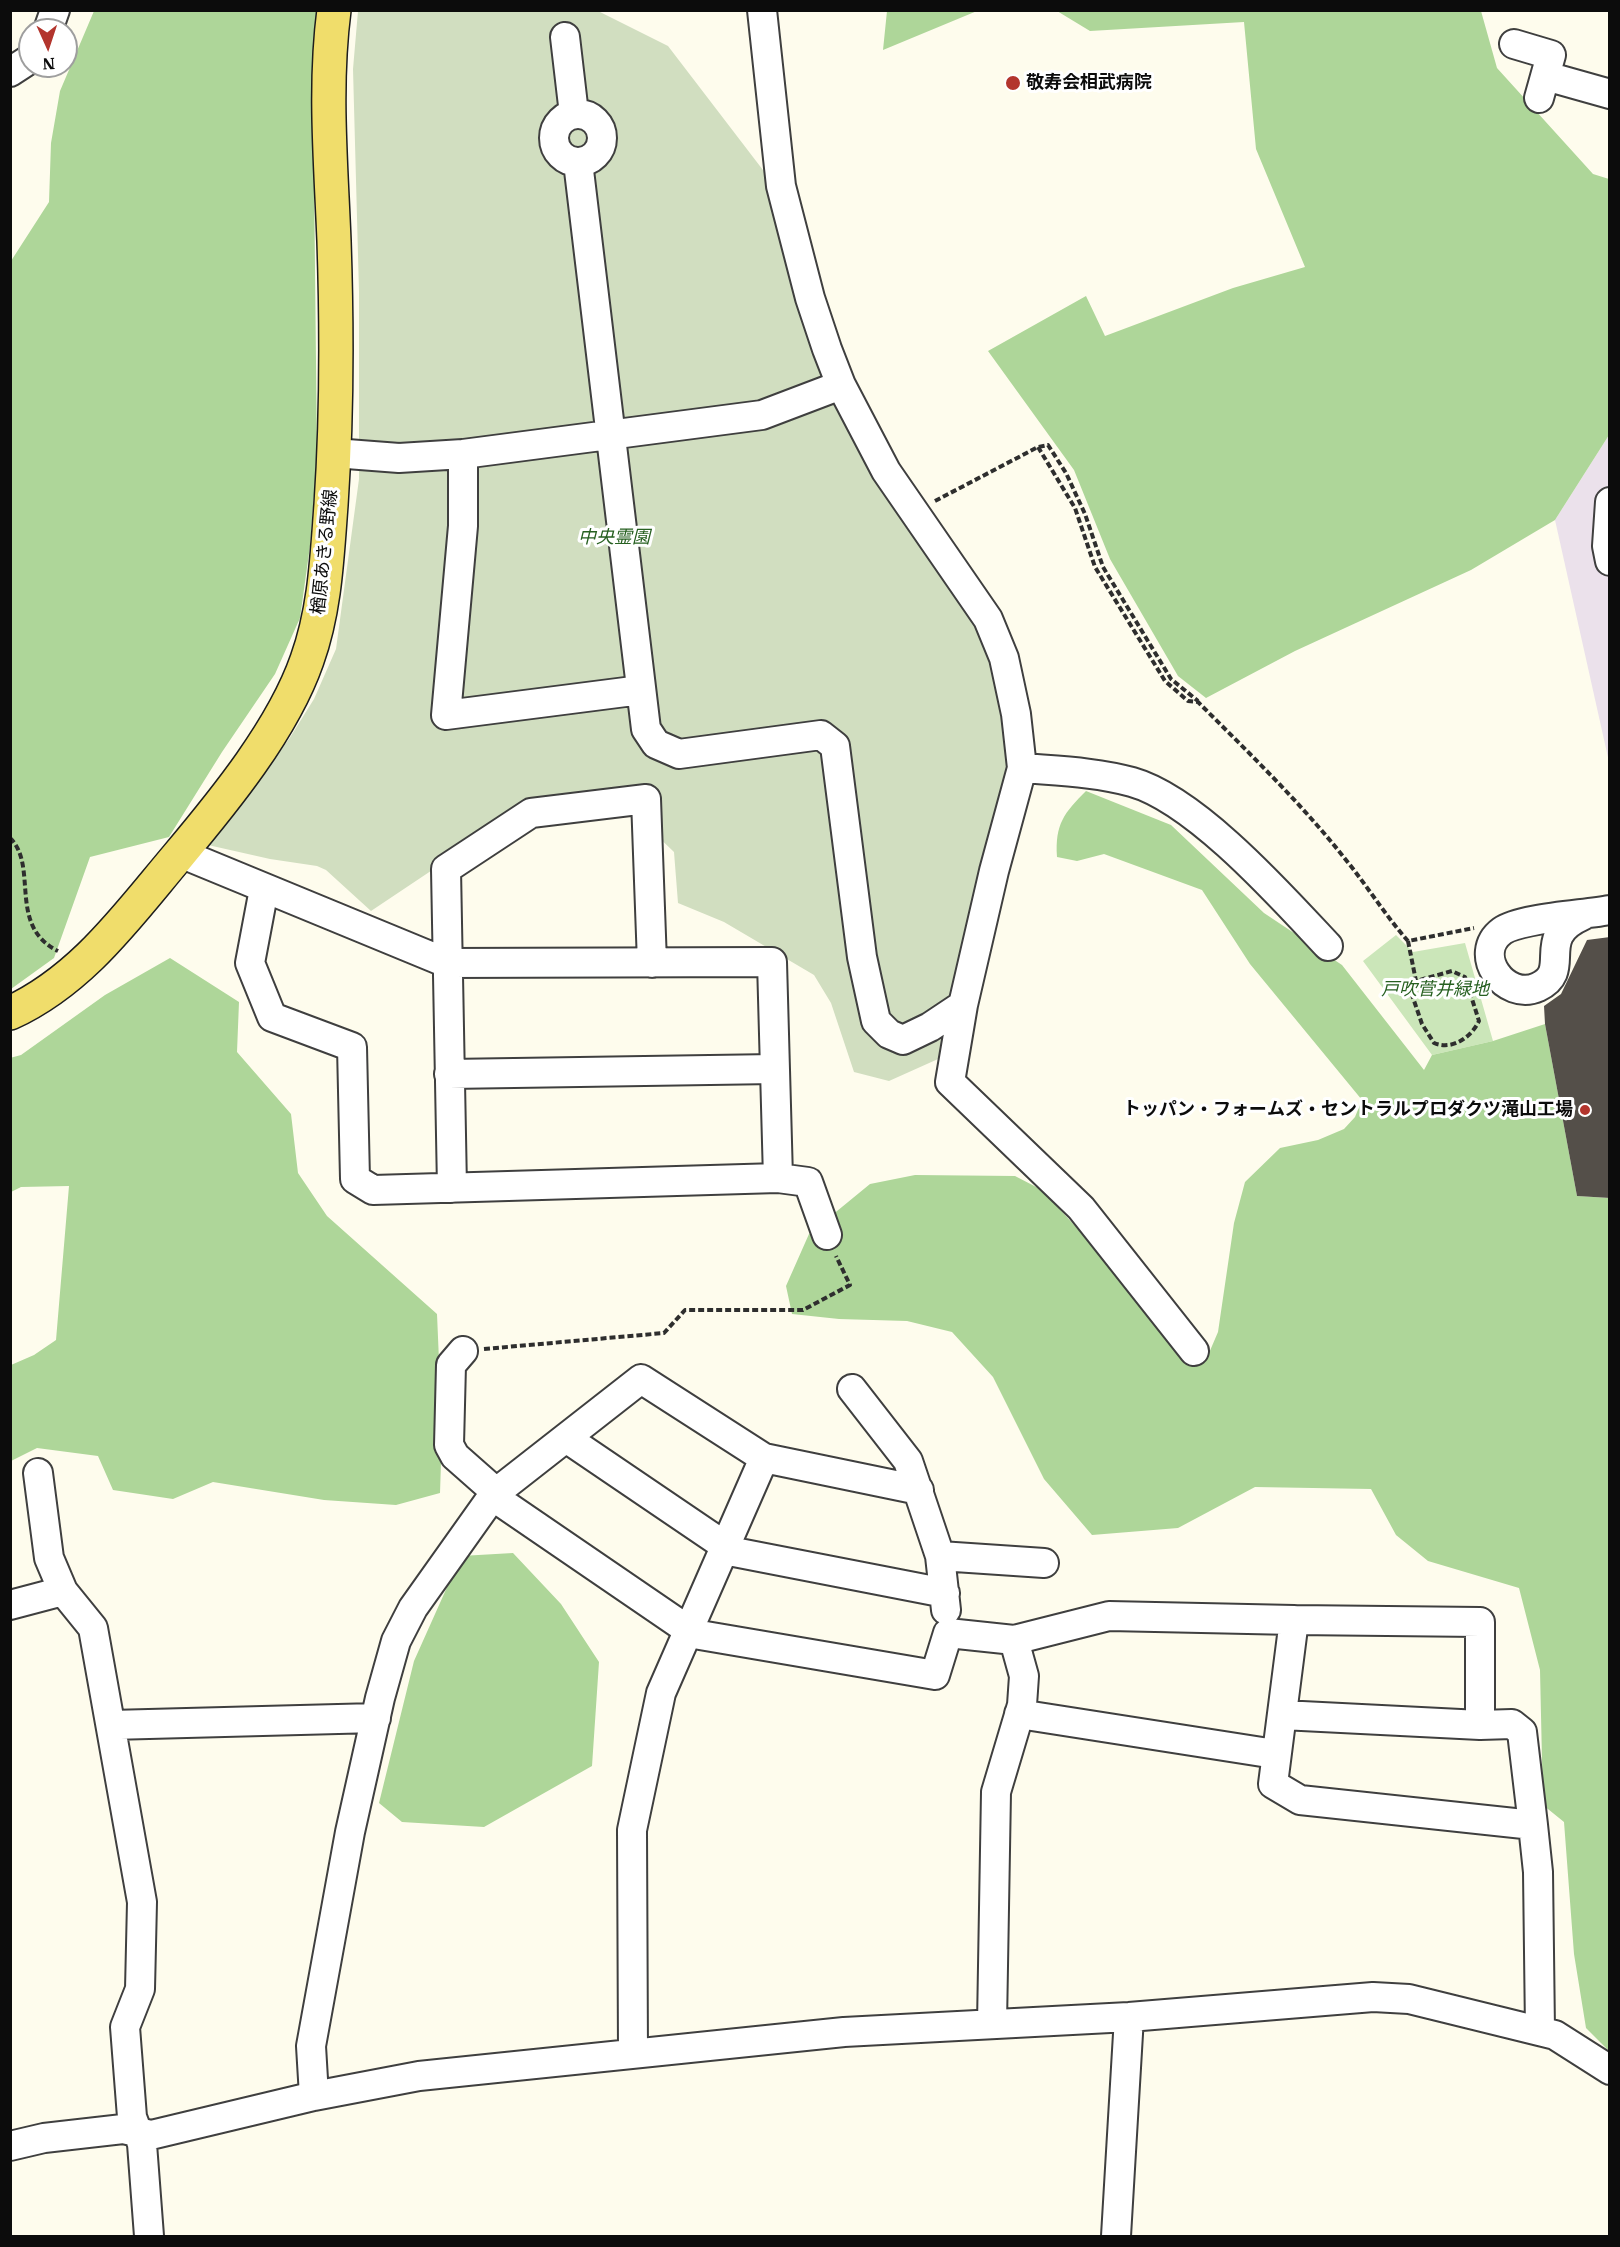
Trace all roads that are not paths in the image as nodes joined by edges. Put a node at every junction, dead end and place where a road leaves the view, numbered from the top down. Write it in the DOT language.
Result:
graph roads {
  1 [pos="334,10"];
  2 [pos="762,10"];
  3 [pos="565,37"];
  4 [pos="1514,44"];
  5 [pos="1610,94"];
  6 [pos="841,384"];
  7 [pos="609,434"];
  8 [pos="334,453"];
  9 [pos="463,454"];
  10 [pos="1610,502"];
  11 [pos="1610,561"];
  12 [pos="641,690"];
  13 [pos="1022,768"];
  14 [pos="180,853"];
  15 [pos="264,889"];
  16 [pos="1610,910"];
  17 [pos="1582,916"];
  18 [pos="1328,946"];
  19 [pos="447,963"];
  20 [pos="652,963"];
  21 [pos="963,1005"];
  22 [pos="10,1013"];
  23 [pos="775,1069"];
  24 [pos="449,1074"];
  25 [pos="778,1178"];
  26 [pos="452,1188"];
  27 [pos="826,1235"];
  28 [pos="462,1351"];
  29 [pos="1194,1351"];
  30 [pos="852,1389"];
  31 [pos="566,1438"];
  32 [pos="764,1458"];
  33 [pos="38,1473"];
  34 [pos="919,1490"];
  35 [pos="494,1494"];
  36 [pos="724,1546"];
  37 [pos="940,1556"];
  38 [pos="1044,1563"];
  39 [pos="63,1591"];
  40 [pos="945,1593"];
  41 [pos="10,1605"];
  42 [pos="1294,1620"];
  43 [pos="687,1629"];
  44 [pos="948,1633"];
  45 [pos="1014,1640"];
  46 [pos="1019,1714"];
  47 [pos="1282,1714"];
  48 [pos="376,1719"];
  49 [pos="111,1725"];
  50 [pos="1480,1725"];
  51 [pos="1275,1754"];
  52 [pos="1533,1825"];
  53 [pos="1129,2016"];
  54 [pos="992,2024"];
  55 [pos="1540,2031"];
  56 [pos="633,2053"];
  57 [pos="1610,2070"];
  58 [pos="314,2096"];
  59 [pos="136,2131"];
  60 [pos="10,2146"];
  61 [pos="149,2236"];
  62 [pos="1116,2236"];
  1 -- 8 [label="main road, 楢原あきる野線"];
  2 -- 6 [label="street"];
  3 -- 7 [label="street"];
  4 -- 5 [label="street"];
  6 -- 7 [label="street"];
  6 -- 13 [label="street"];
  7 -- 9 [label="street"];
  7 -- 12 [label="street"];
  8 -- 9 [label="street"];
  8 -- 14 [label="main road, 楢原あきる野線"];
  9 -- 12 [label="street"];
  10 -- 11 [label="street"];
  12 -- 21 [label="street"];
  13 -- 18 [label="street"];
  13 -- 21 [label="street"];
  14 -- 15 [label="street"];
  14 -- 22 [label="main road, 楢原あきる野線"];
  15 -- 19 [label="street"];
  15 -- 26 [label="street"];
  16 -- 17 [label="street"];
  19 -- 20 [label="street"];
  19 -- 20 [label="street"];
  19 -- 24 [label="street"];
  20 -- 23 [label="street"];
  21 -- 29 [label="street"];
  23 -- 24 [label="street"];
  23 -- 25 [label="street"];
  24 -- 26 [label="street"];
  25 -- 26 [label="street"];
  25 -- 27 [label="street"];
  28 -- 35 [label="street"];
  30 -- 34 [label="street"];
  31 -- 32 [label="street"];
  31 -- 35 [label="street"];
  31 -- 36 [label="street"];
  32 -- 34 [label="street"];
  32 -- 36 [label="street"];
  33 -- 39 [label="street"];
  34 -- 37 [label="street"];
  35 -- 43 [label="street"];
  35 -- 48 [label="street"];
  36 -- 40 [label="street"];
  36 -- 43 [label="street"];
  37 -- 38 [label="street"];
  37 -- 40 [label="street"];
  39 -- 41 [label="street"];
  39 -- 49 [label="street"];
  40 -- 44 [label="street"];
  42 -- 45 [label="street"];
  42 -- 47 [label="street"];
  42 -- 50 [label="street"];
  43 -- 44 [label="street"];
  43 -- 56 [label="street"];
  44 -- 45 [label="street"];
  45 -- 46 [label="street"];
  46 -- 51 [label="street"];
  46 -- 54 [label="street"];
  47 -- 50 [label="street"];
  47 -- 51 [label="street"];
  48 -- 49 [label="street"];
  48 -- 58 [label="street"];
  49 -- 59 [label="street"];
  50 -- 52 [label="street"];
  51 -- 52 [label="street"];
  52 -- 55 [label="street"];
  53 -- 54 [label="street"];
  53 -- 55 [label="street"];
  53 -- 62 [label="street"];
  54 -- 56 [label="street"];
  55 -- 57 [label="street"];
  56 -- 58 [label="street"];
  58 -- 59 [label="street"];
  59 -- 60 [label="street"];
  59 -- 61 [label="street"];
}
